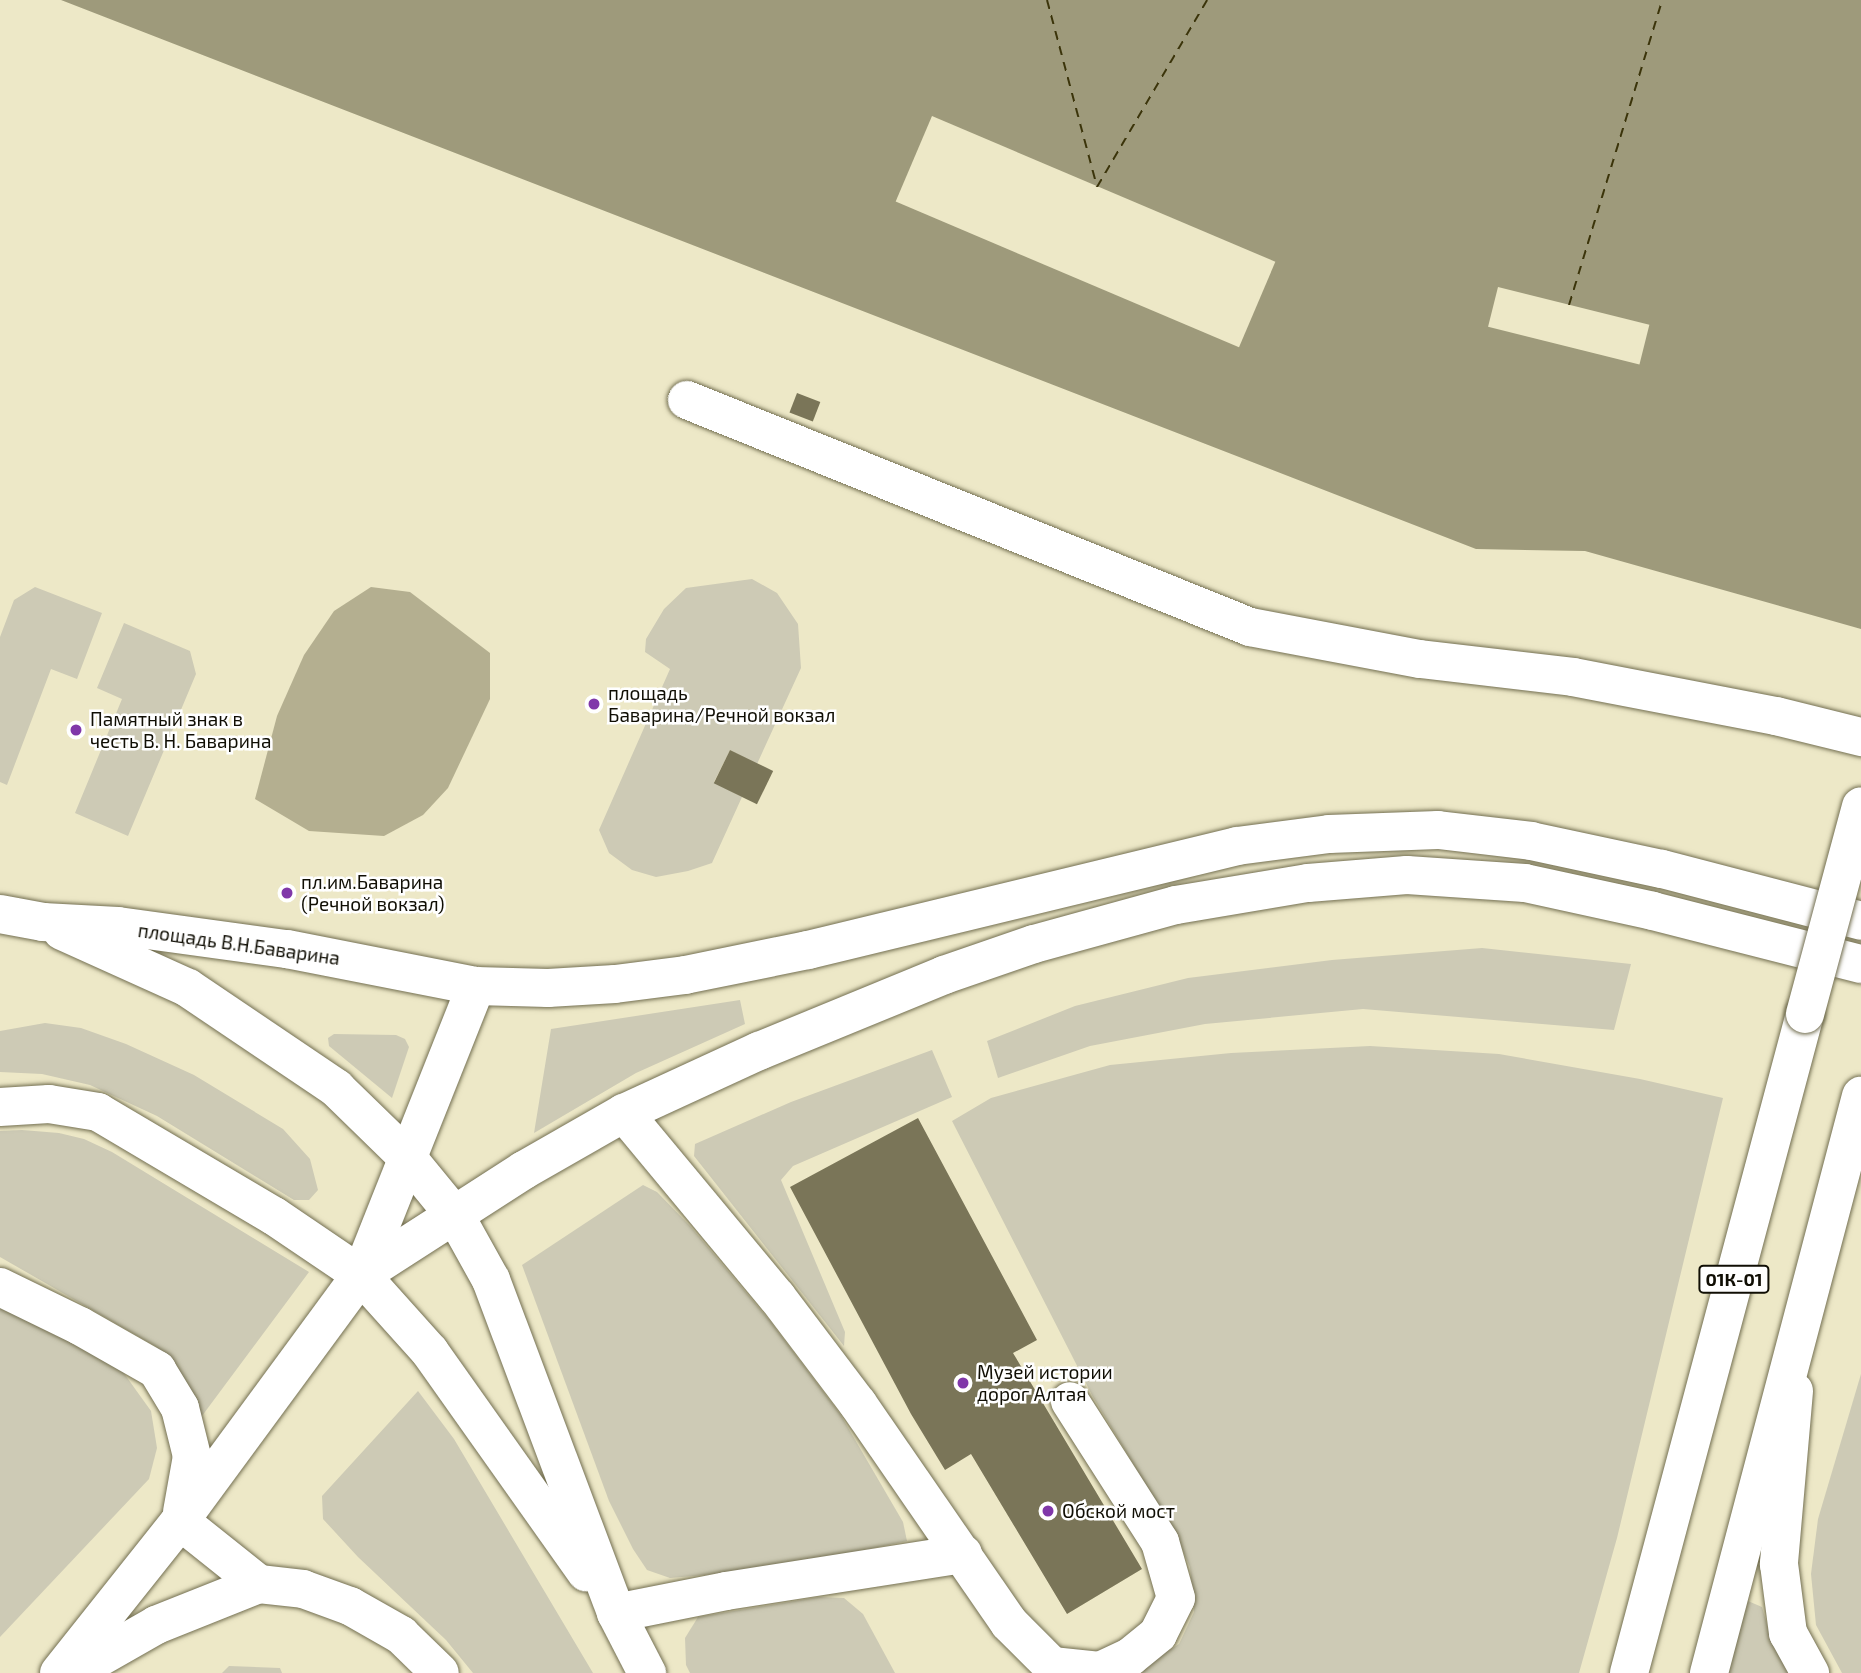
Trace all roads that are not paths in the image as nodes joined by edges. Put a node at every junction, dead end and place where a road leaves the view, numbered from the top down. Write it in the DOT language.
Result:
graph roads {
  1 [pos="687,400"];
  2 [pos="1861,737"];
  3 [pos="1861,806"];
  4 [pos="0,914"];
  5 [pos="1861,921"];
  6 [pos="43,922"];
  7 [pos="1861,964"];
  8 [pos="476,986"];
  9 [pos="1861,1096"];
  10 [pos="0,1107"];
  11 [pos="624,1113"];
  12 [pos="406,1156"];
  13 [pos="456,1217"];
  14 [pos="361,1275"];
  15 [pos="0,1287"];
  16 [pos="1800,1329"];
  17 [pos="1070,1401"];
  18 [pos="180,1521"];
  19 [pos="1663,1545"];
  20 [pos="963,1554"];
  21 [pos="259,1584"];
  22 [pos="616,1613"];
  23 [pos="59,1673"];
  24 [pos="72,1673"];
  25 [pos="439,1673"];
  26 [pos="647,1673"];
  27 [pos="1611,1673"];
  28 [pos="1629,1673"];
  29 [pos="1709,1673"];
  30 [pos="1810,1673"];
  1 -- 2 [label="main road"];
  3 -- 19 [label="main road, 01К-01, bridge"];
  4 -- 6 [label="main road, площадь В.Н.Баварина"];
  5 -- 8 [label="main road, площадь В.Н.Баварина"];
  6 -- 8 [label="main road, площадь В.Н.Баварина"];
  6 -- 12 [label="main road"];
  7 -- 11 [label="main road"];
  8 -- 12 [label="main road"];
  9 -- 16 [label="main road"];
  10 -- 14 [label="main road"];
  11 -- 13 [label="main road"];
  11 -- 20 [label="main road"];
  12 -- 13 [label="main road"];
  12 -- 14 [label="main road"];
  13 -- 14 [label="main road"];
  13 -- 22 [label="main road"];
  14 -- 18 [label="main road"];
  14 -- 22 [label="main road"];
  15 -- 18 [label="main road"];
  16 -- 29 [label="main road"];
  16 -- 30 [label="main road"];
  17 -- 20 [label="main road"];
  18 -- 21 [label="main road"];
  18 -- 23 [label="main road"];
  19 -- 27 [label="main road"];
  19 -- 28 [label="main road, 01К-01"];
  20 -- 22 [label="main road"];
  21 -- 24 [label="main road"];
  21 -- 25 [label="main road"];
  22 -- 26 [label="main road"];
}
